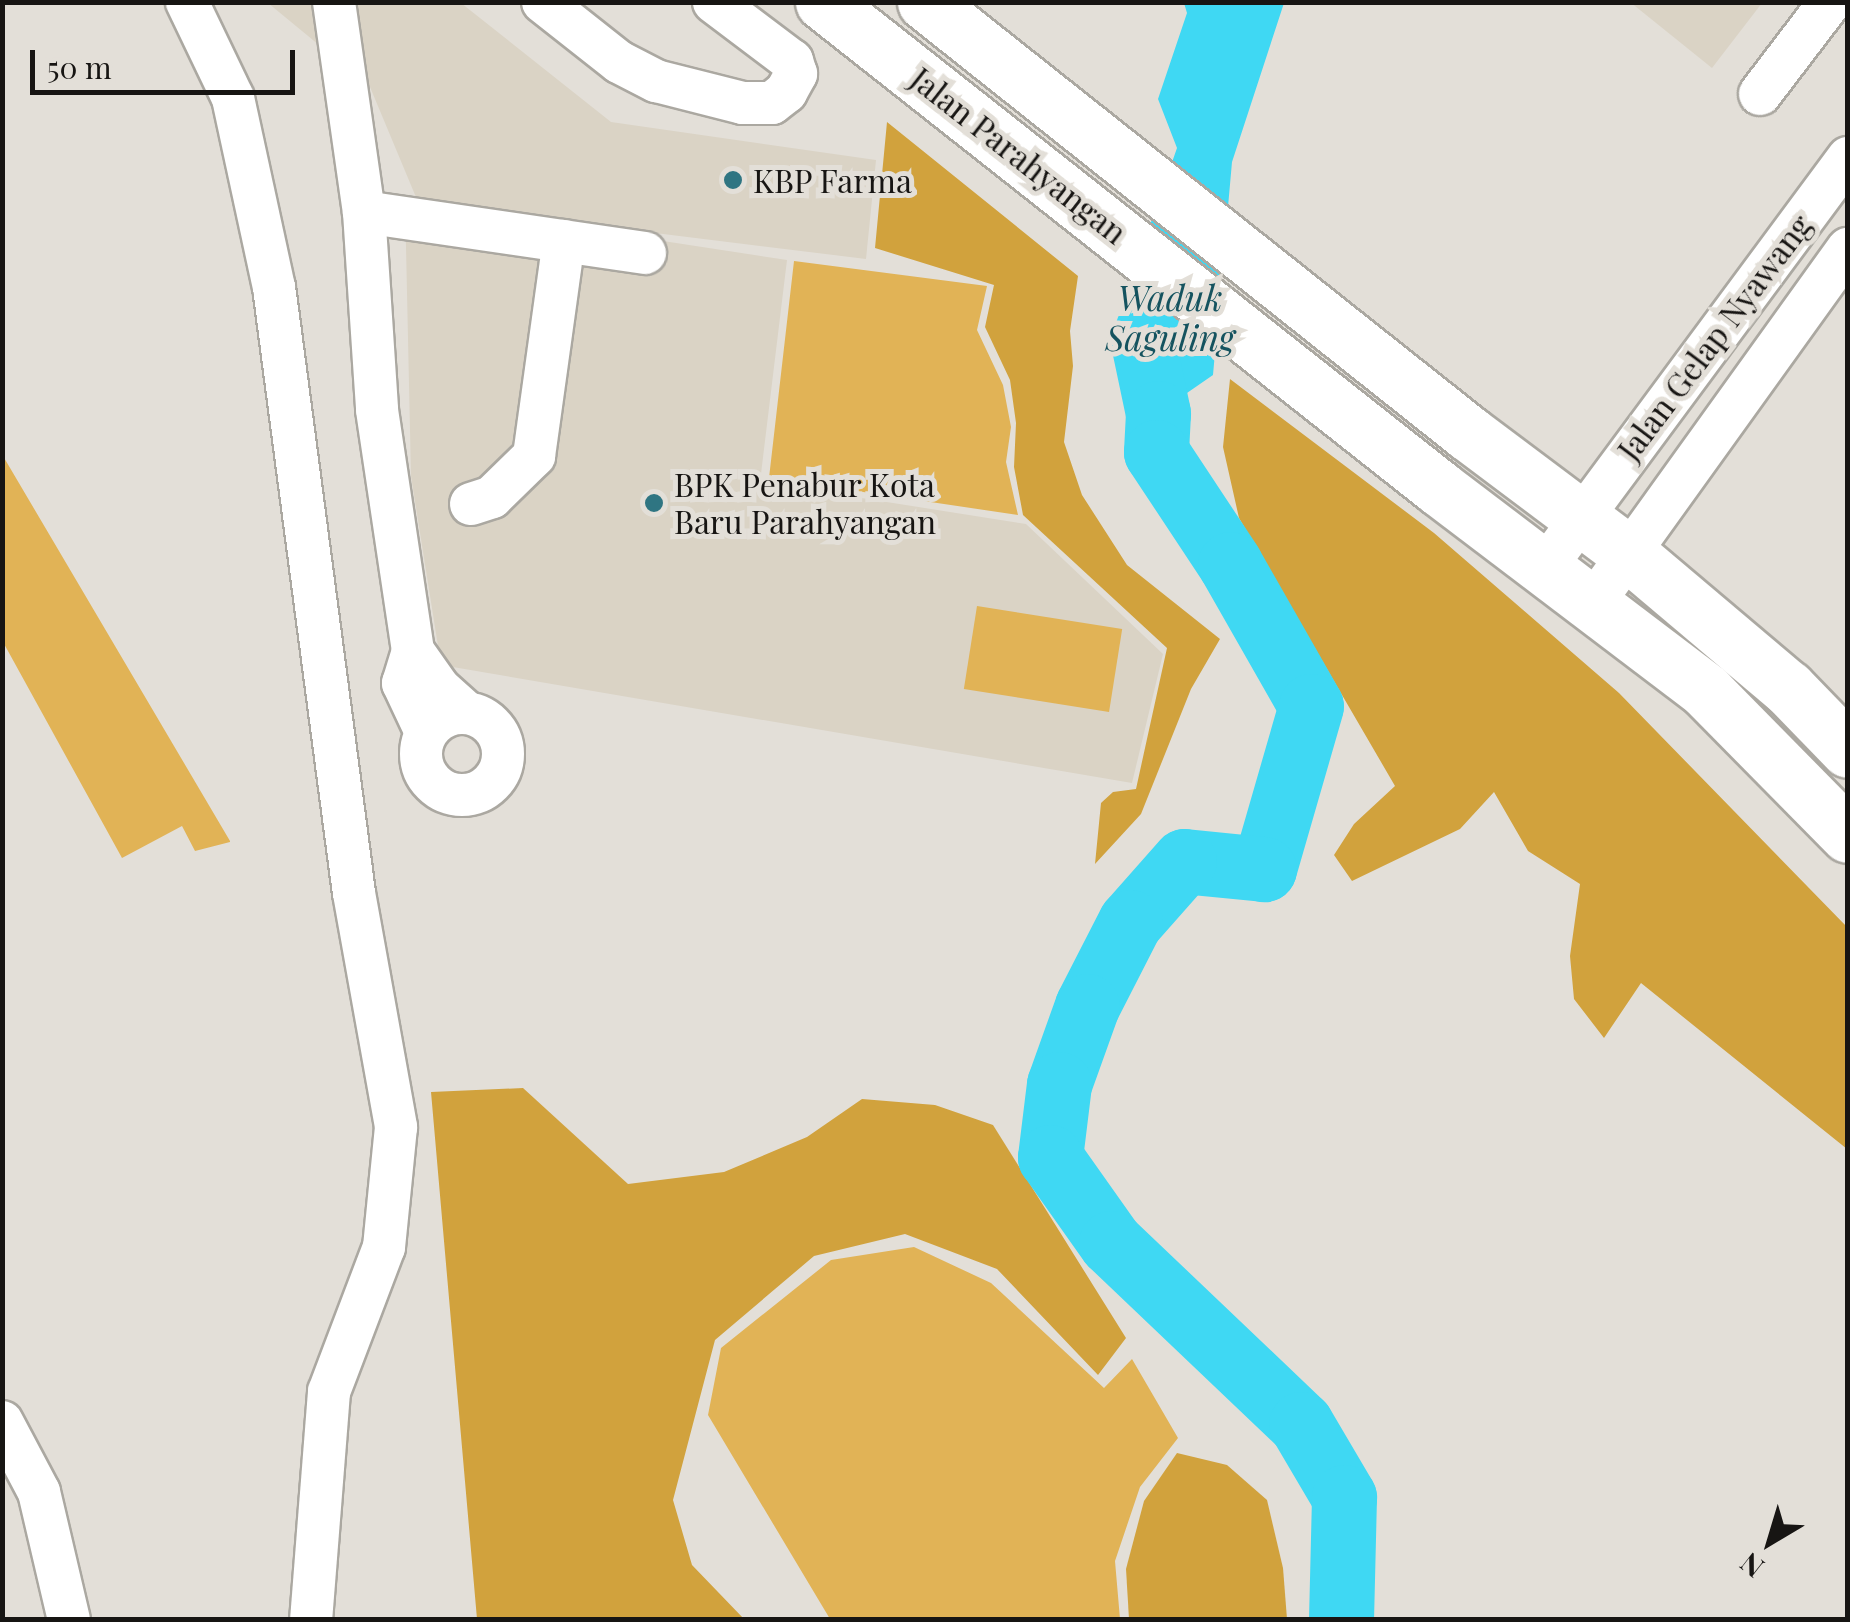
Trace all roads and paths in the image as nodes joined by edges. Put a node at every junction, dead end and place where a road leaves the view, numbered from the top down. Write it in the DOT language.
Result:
graph roads {
  1 [pos="186,2"];
  2 [pos="334,2"];
  3 [pos="543,2"];
  4 [pos="714,2"];
  5 [pos="823,2"];
  6 [pos="925,2"];
  7 [pos="1830,2"];
  8 [pos="1760,94"];
  9 [pos="1848,158"];
  10 [pos="364,212"];
  11 [pos="564,241"];
  12 [pos="1848,249"];
  13 [pos="645,253"];
  14 [pos="470,504"];
  15 [pos="1580,515"];
  16 [pos="1628,553"];
  17 [pos="1546,566"];
  18 [pos="1594,602"];
  19 [pos="413,651"];
  20 [pos="466,712"];
  21 [pos="426,732"];
  22 [pos="1848,750"];
  23 [pos="1848,836"];
  24 [pos="2,1422"];
  25 [pos="69,1620"];
  26 [pos="310,1620"];
  1 -- 26 [label="street"];
  2 -- 10 [label="street"];
  3 -- 4 [label="street"];
  5 -- 17 [label="main road, Jalan Parahyangan"];
  6 -- 15 [label="main road, Jalan Parahyangan"];
  7 -- 8 [label="street"];
  9 -- 15 [label="street, Jalan Gelap Nyawang"];
  10 -- 11 [label="street"];
  10 -- 19 [label="street"];
  11 -- 13 [label="street"];
  11 -- 14 [label="street"];
  12 -- 16 [label="street, Jalan Gelap Nyawang"];
  15 -- 16 [label="main road, Jalan Parahyangan"];
  15 -- 17 [label="street"];
  16 -- 18 [label="street"];
  16 -- 22 [label="main road, Jalan Parahyangan"];
  17 -- 18 [label="main road, Jalan Parahyangan"];
  18 -- 23 [label="main road, Jalan Parahyangan"];
  19 -- 20 [label="street"];
  19 -- 21 [label="street"];
  20 -- 21 [label="street"];
  20 -- 21 [label="street"];
  24 -- 25 [label="street"];
}
